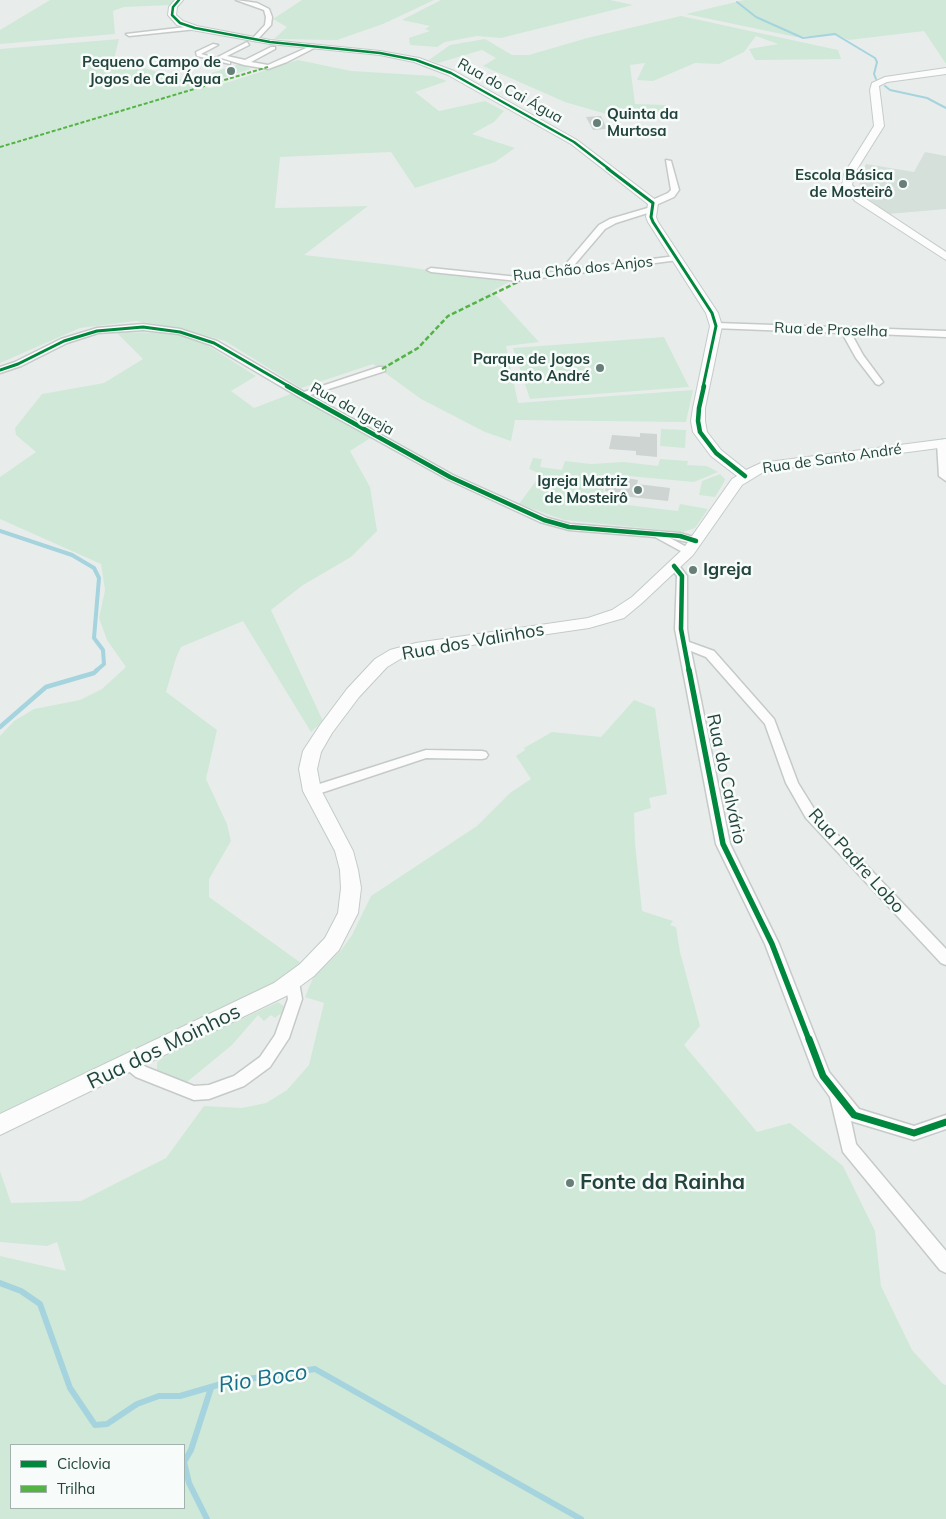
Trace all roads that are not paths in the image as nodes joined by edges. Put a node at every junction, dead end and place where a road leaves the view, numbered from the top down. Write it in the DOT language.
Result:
graph roads {
  1 [pos="180,0"];
  2 [pos="239,0"];
  3 [pos="195,28"];
  4 [pos="129,34"];
  5 [pos="251,42"];
  6 [pos="216,44"];
  7 [pos="315,46"];
  8 [pos="273,48"];
  9 [pos="242,63"];
  10 [pos="946,71"];
  11 [pos="668,161"];
  12 [pos="652,206"];
  13 [pos="946,257"];
  14 [pos="675,258"];
  15 [pos="431,270"];
  16 [pos="562,274"];
  17 [pos="716,326"];
  18 [pos="845,330"];
  19 [pos="946,334"];
  20 [pos="382,369"];
  21 [pos="0,370"];
  22 [pos="879,382"];
  23 [pos="302,395"];
  24 [pos="944,443"];
  25 [pos="745,476"];
  26 [pos="946,478"];
  27 [pos="692,546"];
  28 [pos="674,566"];
  29 [pos="685,644"];
  30 [pos="482,755"];
  31 [pos="312,791"];
  32 [pos="320,957"];
  33 [pos="946,959"];
  34 [pos="292,982"];
  35 [pos="130,1063"];
  36 [pos="838,1094"];
  37 [pos="946,1122"];
  38 [pos="0,1125"];
  39 [pos="946,1264"];
  1 -- 3 [label="main road, Rua do Cai Água"];
  2 -- 5 [label="street"];
  3 -- 4 [label="street"];
  3 -- 5 [label="main road, Rua do Cai Água"];
  5 -- 7 [label="main road, Rua do Cai Água"];
  5 -- 9 [label="street"];
  6 -- 9 [label="street"];
  7 -- 9 [label="street"];
  7 -- 12 [label="main road, Rua do Cai Água"];
  8 -- 9 [label="street"];
  10 -- 13 [label="main road"];
  11 -- 12 [label="street"];
  12 -- 14 [label="main road"];
  12 -- 16 [label="street"];
  14 -- 16 [label="street, Rua Chão dos Anjos"];
  14 -- 17 [label="main road"];
  15 -- 16 [label="street, Rua Chão dos Anjos"];
  17 -- 18 [label="street, Rua de Proselha"];
  17 -- 25 [label="main road"];
  18 -- 19 [label="street, Rua de Proselha"];
  18 -- 22 [label="street"];
  20 -- 23 [label="street"];
  21 -- 23 [label="street, Rua da Igreja"];
  23 -- 27 [label="street, Rua da Igreja"];
  24 -- 25 [label="main road, Rua de Santo André"];
  24 -- 26 [label="street"];
  25 -- 27 [label="main road, Rua de Santo André"];
  27 -- 28 [label="main road, Rua de Santo André"];
  28 -- 29 [label="street, Rua do Calvário"];
  28 -- 31 [label="main road, Rua dos Valinhos"];
  29 -- 33 [label="street, Rua Padre Lobo"];
  29 -- 36 [label="street, Rua do Calvário"];
  30 -- 31 [label="street"];
  31 -- 32 [label="main road, Rua dos Valinhos"];
  32 -- 34 [label="main road, Rua dos Moinhos"];
  34 -- 35 [label="main road, Rua dos Moinhos"];
  34 -- 35 [label="street"];
  35 -- 38 [label="main road, Rua dos Moinhos"];
  36 -- 37 [label="street, Rua do Calvário"];
  36 -- 39 [label="street"];
}
